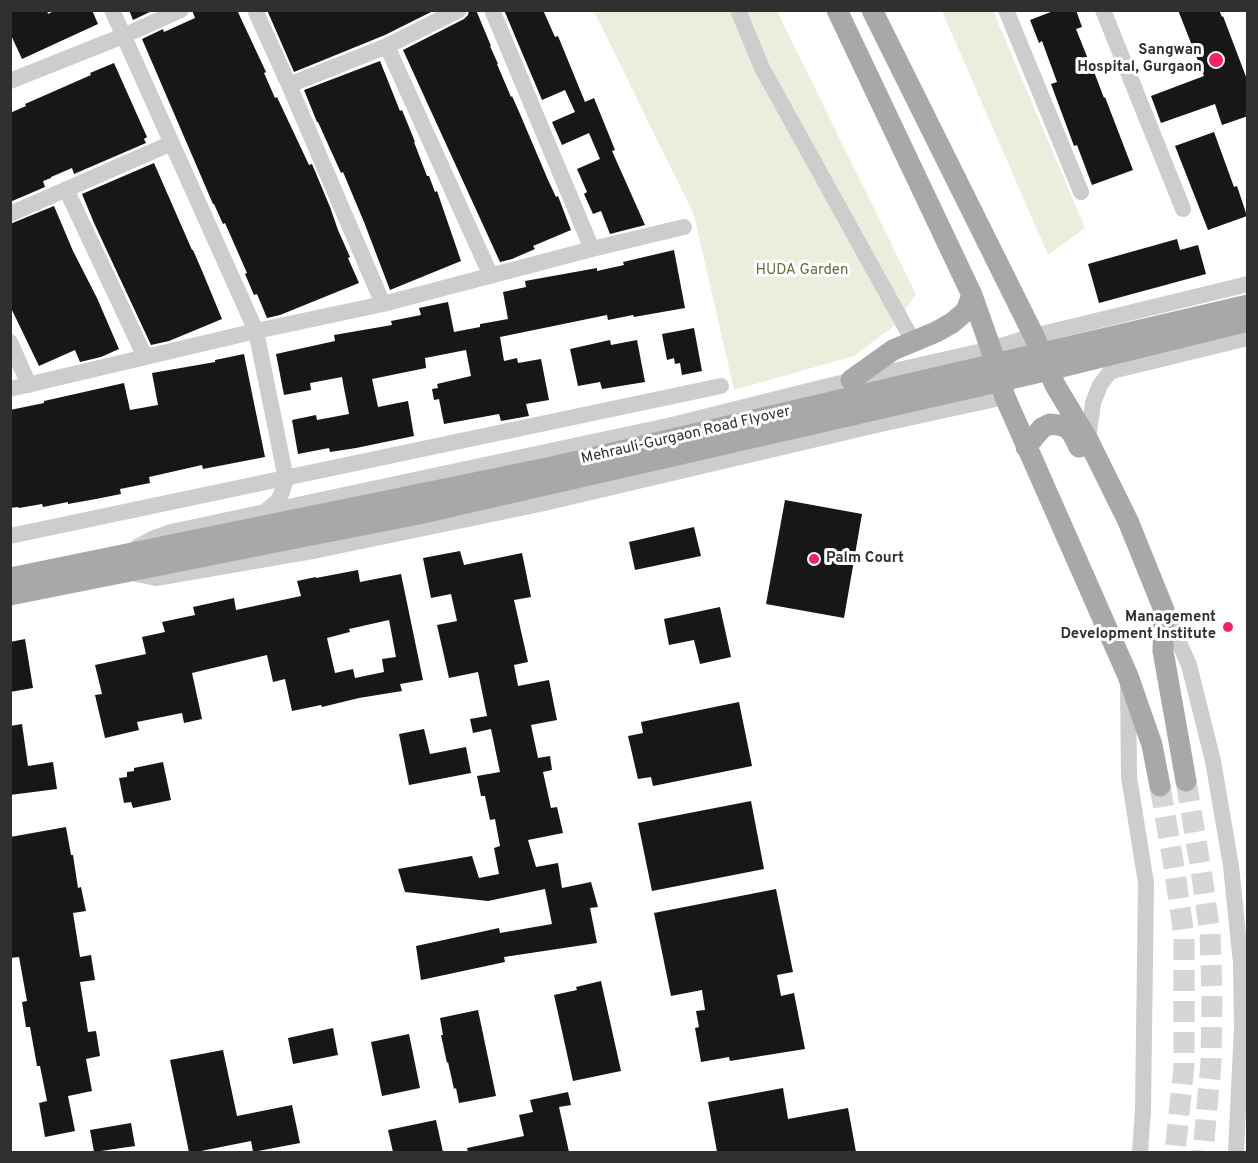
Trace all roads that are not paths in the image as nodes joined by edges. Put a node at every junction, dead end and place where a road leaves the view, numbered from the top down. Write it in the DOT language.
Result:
graph roads {
  1 [pos="112,10"];
  2 [pos="181,10"];
  3 [pos="255,10"];
  4 [pos="459,10"];
  5 [pos="492,10"];
  6 [pos="738,10"];
  7 [pos="837,10"];
  8 [pos="872,10"];
  9 [pos="1006,10"];
  10 [pos="1103,10"];
  11 [pos="123,36"];
  12 [pos="387,46"];
  13 [pos="12,76"];
  14 [pos="289,85"];
  15 [pos="172,143"];
  16 [pos="66,189"];
  17 [pos="1081,192"];
  18 [pos="1184,209"];
  19 [pos="10,214"];
  20 [pos="684,227"];
  21 [pos="592,249"];
  22 [pos="491,276"];
  23 [pos="1248,284"];
  24 [pos="972,295"];
  25 [pos="383,304"];
  26 [pos="1248,304"];
  27 [pos="1120,316"];
  28 [pos="1248,321"];
  29 [pos="256,331"];
  30 [pos="1034,336"];
  31 [pos="1248,338"];
  32 [pos="913,341"];
  33 [pos="10,342"];
  34 [pos="991,349"];
  35 [pos="145,357"];
  36 [pos="1135,366"];
  37 [pos="912,367"];
  38 [pos="851,380"];
  39 [pos="29,385"];
  40 [pos="720,386"];
  41 [pos="10,389"];
  42 [pos="1005,397"];
  43 [pos="923,415"];
  44 [pos="1088,440"];
  45 [pos="1026,447"];
  46 [pos="286,479"];
  47 [pos="321,499"];
  48 [pos="266,511"];
  49 [pos="1128,521"];
  50 [pos="294,529"];
  51 [pos="10,536"];
  52 [pos="124,563"];
  53 [pos="10,578"];
  54 [pos="10,595"];
  55 [pos="1164,610"];
  56 [pos="1128,676"];
  57 [pos="1186,781"];
  58 [pos="1160,786"];
  59 [pos="1140,1152"];
  60 [pos="1236,1152"];
  1 -- 11 [label="street"];
  2 -- 11 [label="street"];
  3 -- 14 [label="street"];
  4 -- 12 [label="street"];
  5 -- 21 [label="street"];
  6 -- 32 [label="street"];
  7 -- 24 [label="main road"];
  8 -- 30 [label="main road"];
  9 -- 17 [label="street"];
  10 -- 18 [label="street"];
  11 -- 13 [label="street"];
  11 -- 15 [label="street"];
  12 -- 14 [label="street"];
  12 -- 22 [label="street"];
  14 -- 25 [label="street"];
  15 -- 16 [label="street"];
  15 -- 29 [label="street"];
  16 -- 19 [label="street"];
  16 -- 35 [label="street"];
  20 -- 21 [label="street"];
  21 -- 22 [label="street"];
  22 -- 25 [label="street"];
  23 -- 27 [label="street"];
  24 -- 32 [label="main road"];
  24 -- 34 [label="main road"];
  25 -- 29 [label="street"];
  26 -- 50 [label="main road, Mehrauli-Gurgaon Road Flyover, bridge"];
  27 -- 30 [label="street"];
  27 -- 36 [label="street"];
  28 -- 50 [label="main road, Mehrauli-Gurgaon Road Flyover, bridge"];
  29 -- 35 [label="street"];
  29 -- 46 [label="street"];
  30 -- 34 [label="street"];
  30 -- 44 [label="main road"];
  31 -- 36 [label="street"];
  32 -- 38 [label="main road"];
  33 -- 39 [label="street"];
  34 -- 37 [label="street"];
  34 -- 42 [label="main road"];
  35 -- 39 [label="street"];
  36 -- 44 [label="street"];
  37 -- 38 [label="street"];
  37 -- 43 [label="street"];
  38 -- 47 [label="street"];
  39 -- 41 [label="street"];
  40 -- 46 [label="street"];
  42 -- 43 [label="street"];
  42 -- 45 [label="main road"];
  43 -- 52 [label="street"];
  44 -- 49 [label="main road"];
  45 -- 49 [label="main road"];
  45 -- 56 [label="main road"];
  46 -- 47 [label="street"];
  46 -- 48 [label="street"];
  46 -- 51 [label="street"];
  47 -- 48 [label="street"];
  48 -- 52 [label="street"];
  49 -- 55 [label="main road"];
  50 -- 52 [label="main road, Mehrauli-Gurgaon Road Flyover"];
  52 -- 53 [label="main road"];
  52 -- 54 [label="main road"];
  55 -- 57 [label="main road"];
  55 -- 60 [label="street"];
  56 -- 58 [label="main road"];
  56 -- 59 [label="street"];
}
